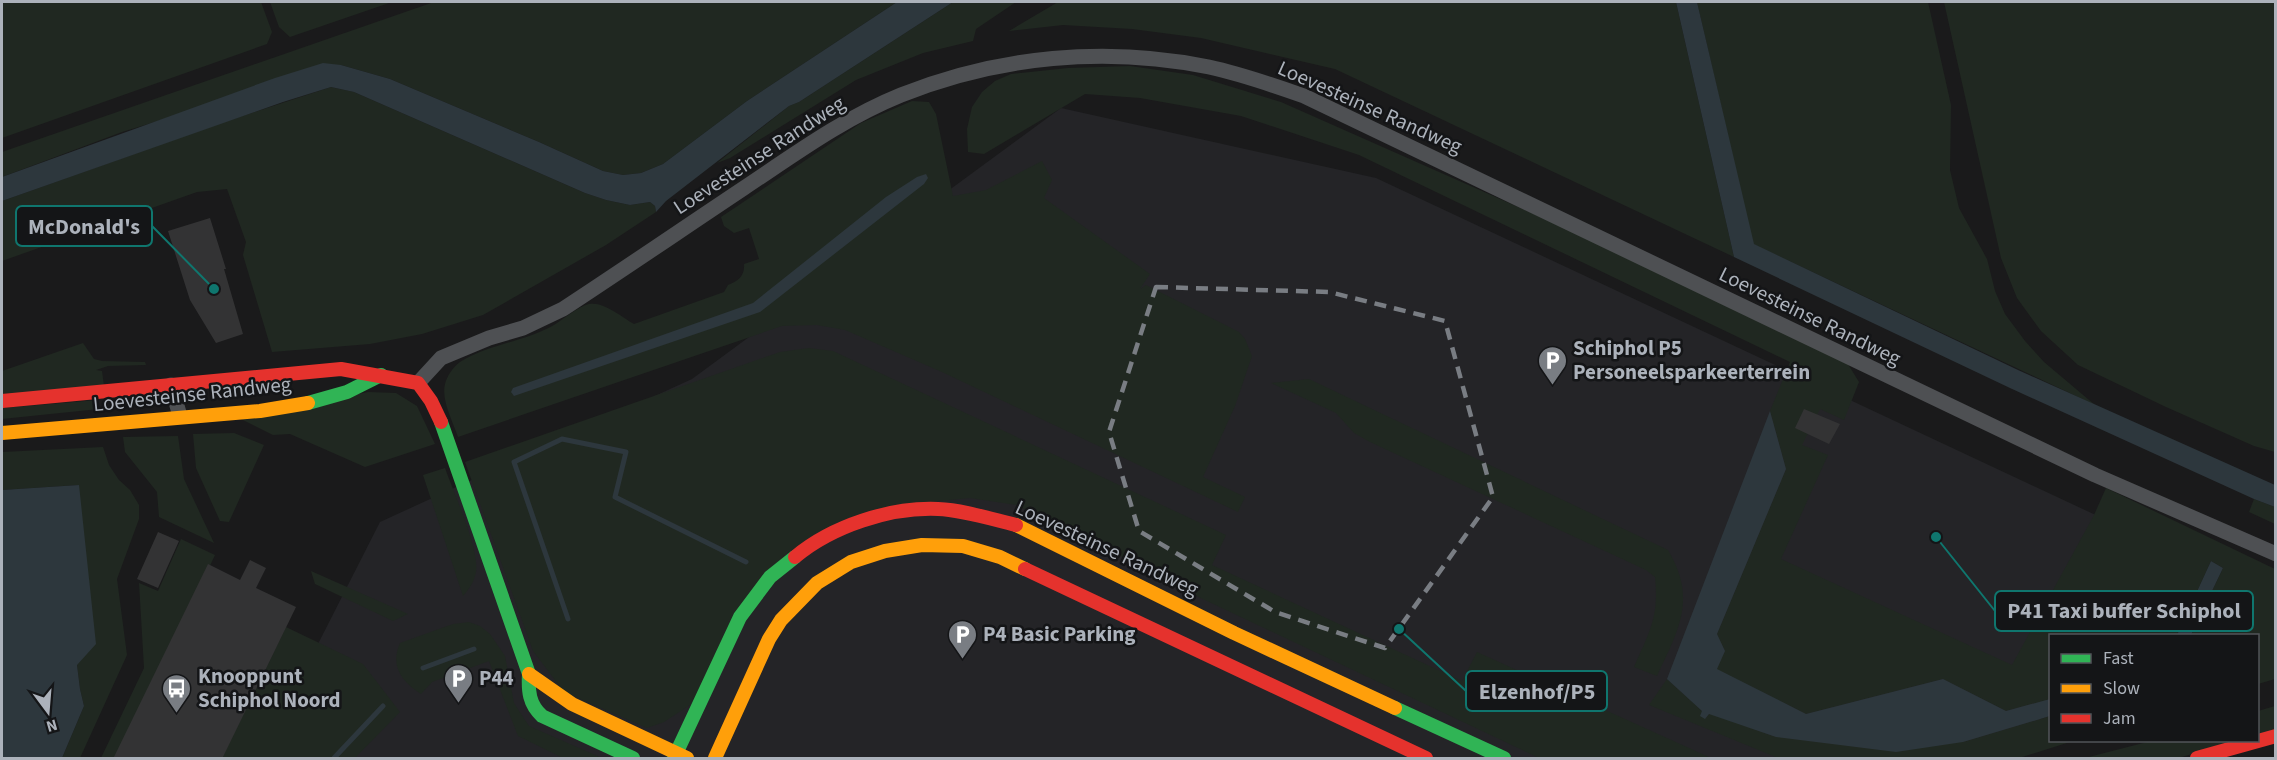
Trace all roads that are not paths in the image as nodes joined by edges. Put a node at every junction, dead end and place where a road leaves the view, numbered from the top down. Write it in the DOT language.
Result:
graph roads {
  1 [pos="381,375"];
  2 [pos="418,384"];
  3 [pos="171,385"];
  4 [pos="2,400"];
  5 [pos="180,416"];
  6 [pos="2,433"];
  7 [pos="2276,554"];
  8 [pos="529,674"];
  9 [pos="2276,736"];
  10 [pos="2259,741"];
  11 [pos="2255,742"];
  12 [pos="680,757"];
  13 [pos="633,759"];
  14 [pos="715,759"];
  15 [pos="1426,759"];
  16 [pos="1504,759"];
  17 [pos="2197,759"];
  1 -- 2 [label="street, Loevesteinse Randweg"];
  1 -- 3 [label="street, Loevesteinse Randweg"];
  1 -- 5 [label="street, Loevesteinse Randweg"];
  2 -- 7 [label="street, Loevesteinse Randweg"];
  2 -- 8 [label="street"];
  3 -- 4 [label="street, Loevesteinse Randweg"];
  3 -- 5 [label="street"];
  5 -- 6 [label="street, Loevesteinse Randweg"];
  8 -- 12 [label="street, Loevesteinse Randweg"];
  8 -- 13 [label="street"];
  9 -- 10 [label="street"];
  11 -- 17 [label="street"];
  12 -- 16 [label="street, Loevesteinse Randweg"];
  14 -- 15 [label="street"];
}
